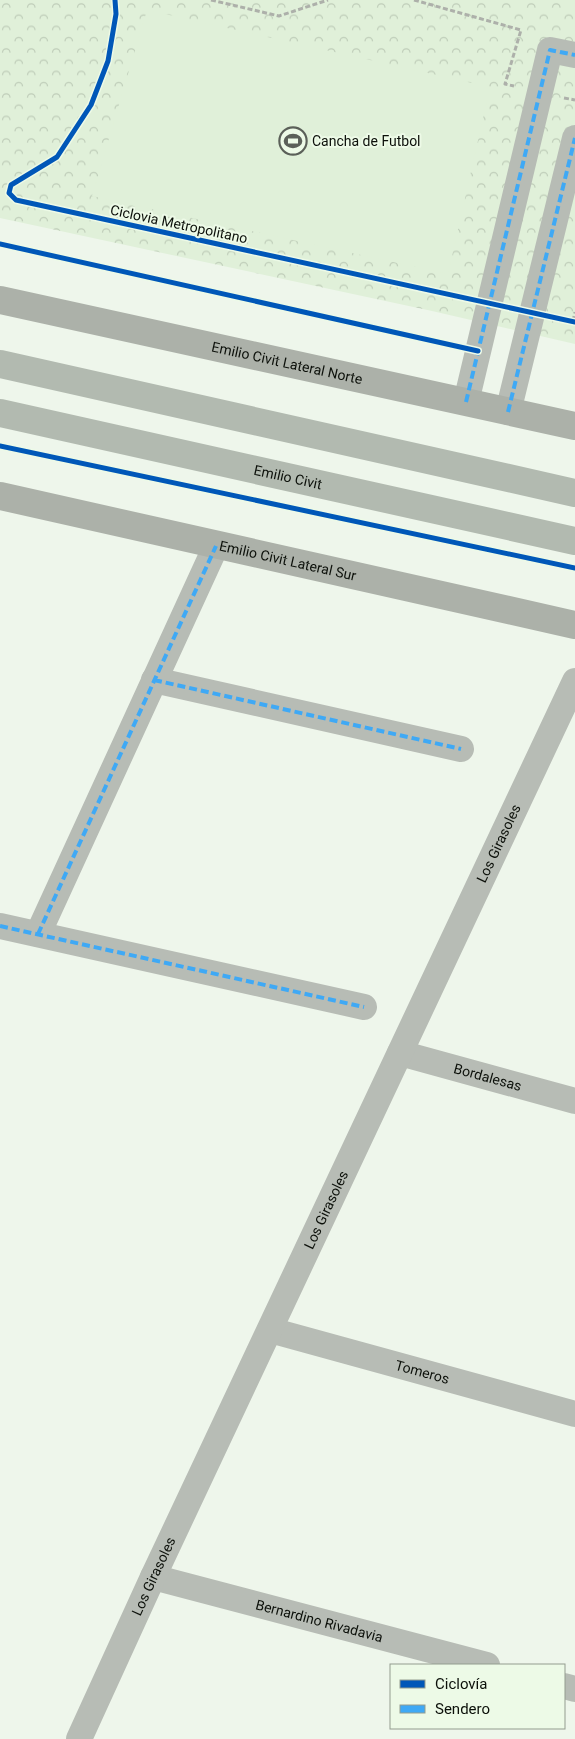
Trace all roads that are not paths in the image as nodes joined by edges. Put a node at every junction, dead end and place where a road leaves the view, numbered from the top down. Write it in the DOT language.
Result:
graph roads {
  1 [pos="575,55"];
  2 [pos="575,138"];
  3 [pos="0,300"];
  4 [pos="0,364"];
  5 [pos="466,402"];
  6 [pos="508,412"];
  7 [pos="0,413"];
  8 [pos="575,426"];
  9 [pos="575,493"];
  10 [pos="0,496"];
  11 [pos="575,541"];
  12 [pos="216,546"];
  13 [pos="575,625"];
  14 [pos="154,680"];
  15 [pos="575,681"];
  16 [pos="461,748"];
  17 [pos="0,926"];
  18 [pos="38,934"];
  19 [pos="364,1007"];
  20 [pos="400,1053"];
  21 [pos="575,1101"];
  22 [pos="270,1330"];
  23 [pos="575,1414"];
  24 [pos="153,1577"];
  25 [pos="483,1664"];
  26 [pos="79,1739"];
  1 -- 5 [label="street"];
  2 -- 6 [label="street"];
  3 -- 5 [label="street, Emilio Civit Lateral Norte"];
  4 -- 9 [label="highway"];
  5 -- 6 [label="street, Emilio Civit Lateral Norte"];
  6 -- 8 [label="street, Emilio Civit Lateral Norte"];
  7 -- 11 [label="highway, Emilio Civit"];
  10 -- 12 [label="street, Emilio Civit Lateral Sur"];
  12 -- 13 [label="street, Emilio Civit Lateral Sur"];
  12 -- 14 [label="street"];
  14 -- 16 [label="street"];
  14 -- 18 [label="street"];
  15 -- 20 [label="street, Los Girasoles"];
  17 -- 18 [label="street"];
  18 -- 19 [label="street"];
  20 -- 21 [label="street, Bordalesas"];
  20 -- 22 [label="street, Los Girasoles"];
  22 -- 23 [label="street, Tomeros"];
  22 -- 24 [label="street, Los Girasoles"];
  24 -- 25 [label="street, Bernardino Rivadavia"];
  24 -- 26 [label="street, Los Girasoles"];
}
